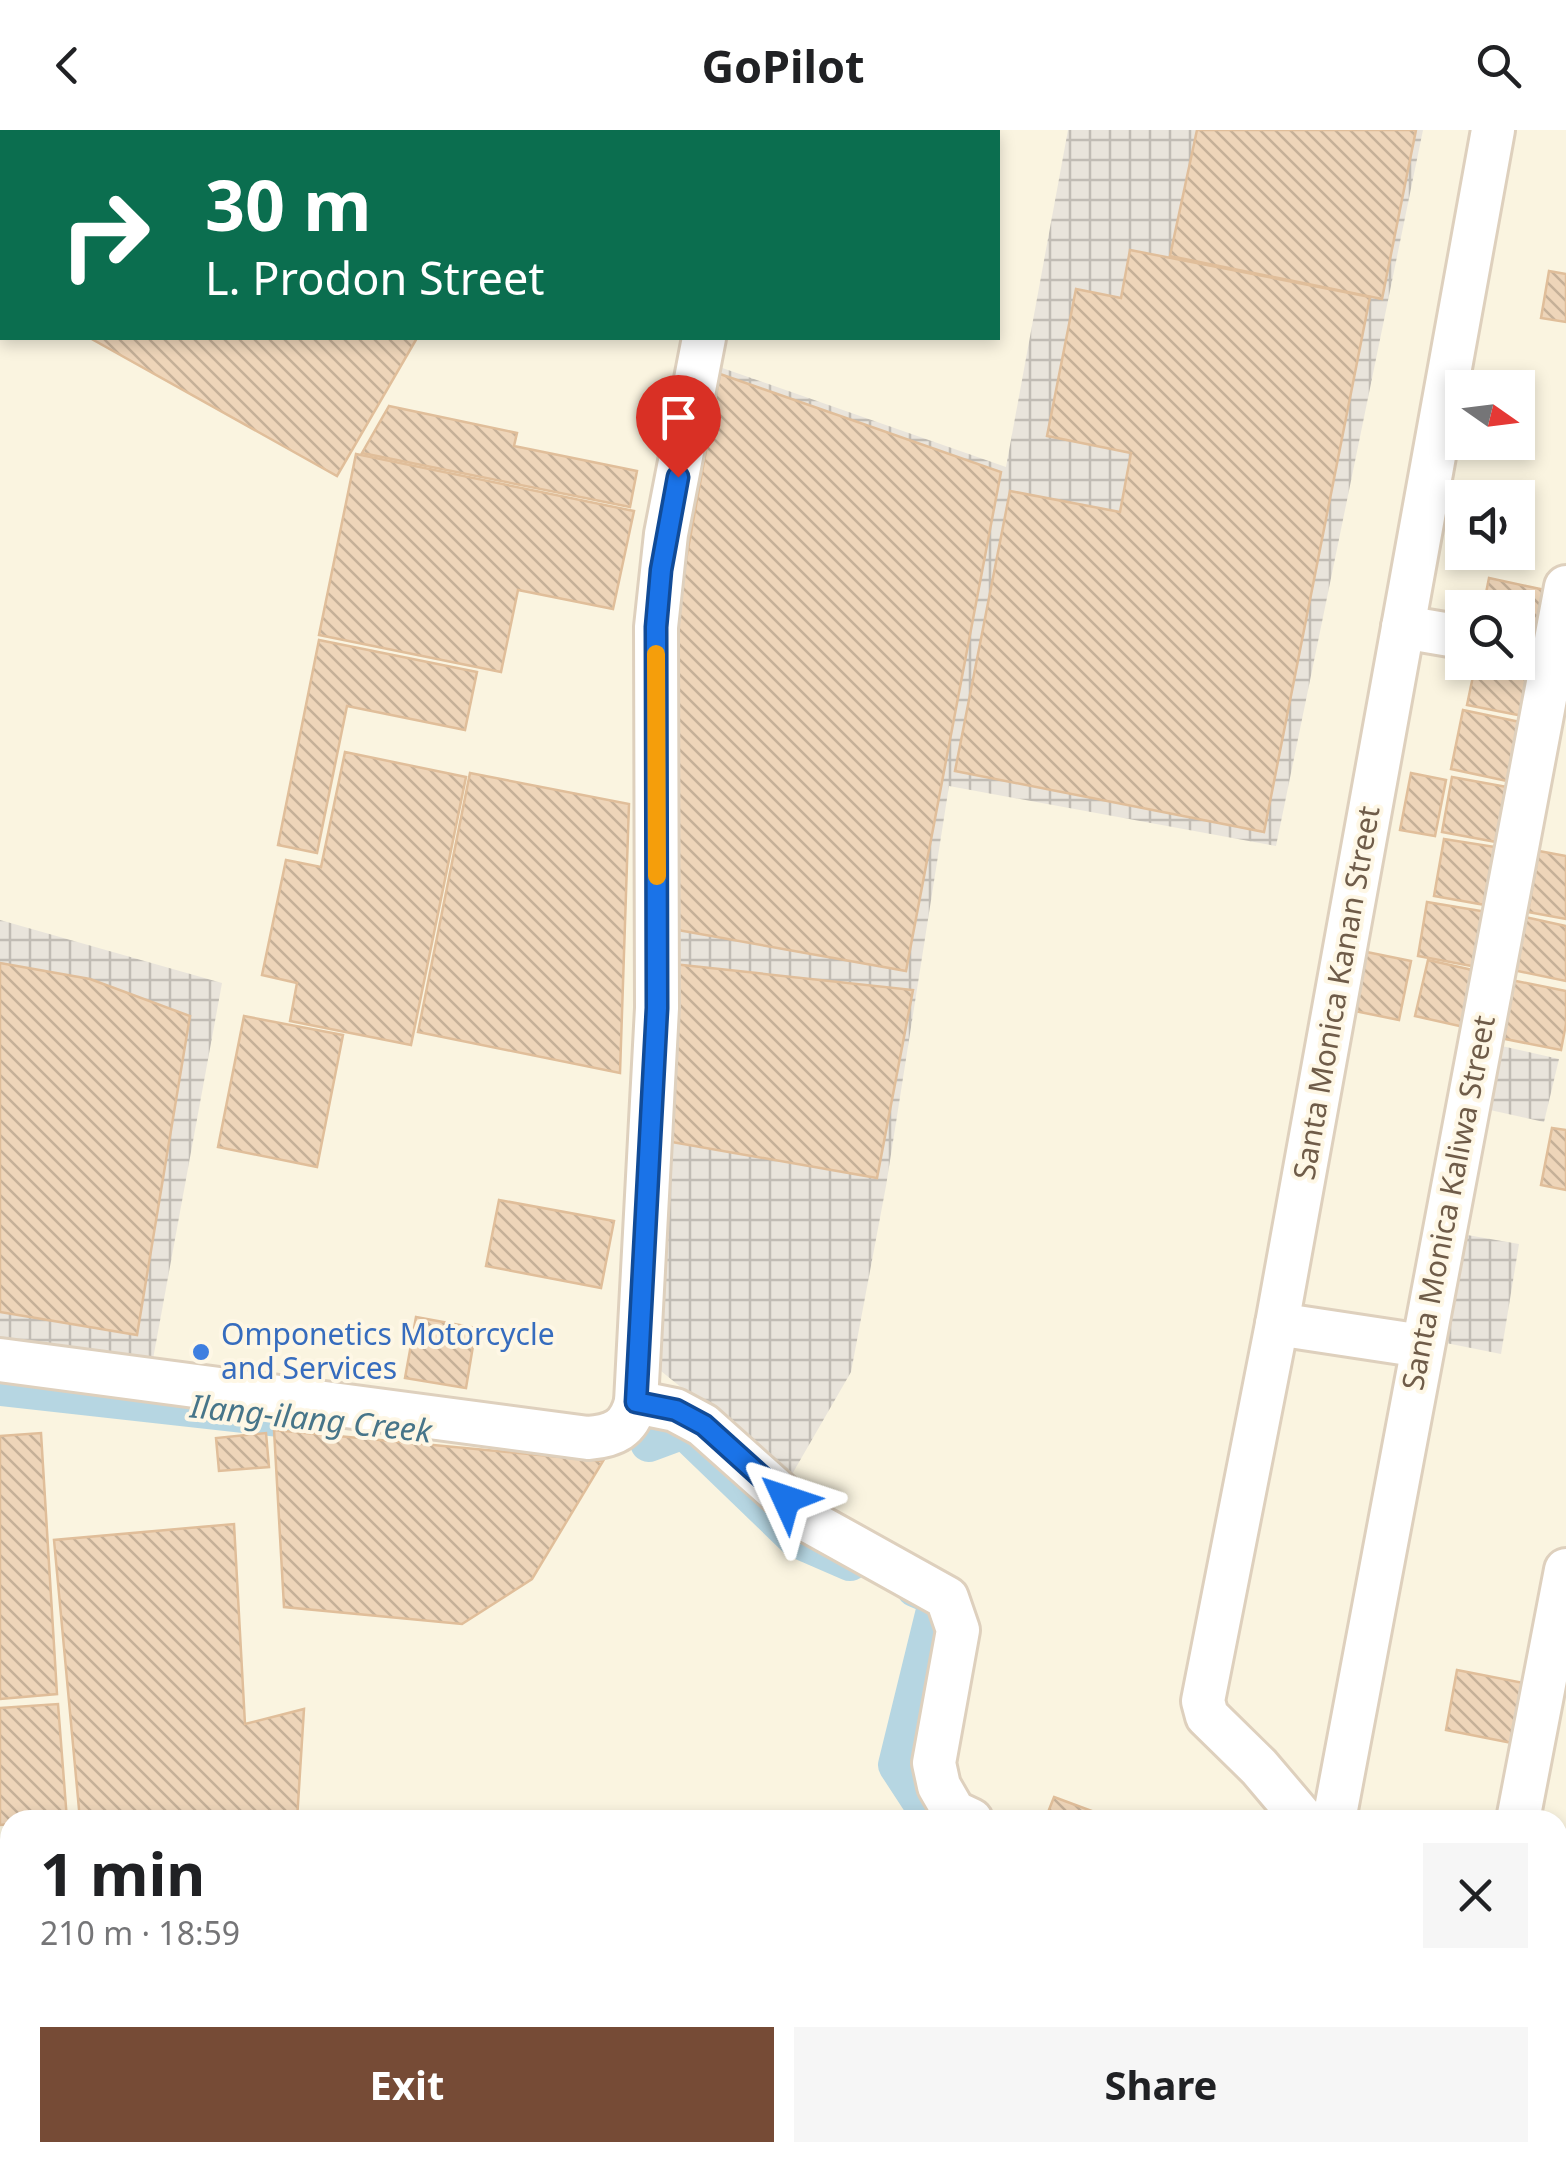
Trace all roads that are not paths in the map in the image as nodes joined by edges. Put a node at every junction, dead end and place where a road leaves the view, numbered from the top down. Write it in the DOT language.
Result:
graph roads {
  1 [pos="1493,130"];
  2 [pos="704,340"];
  3 [pos="1566,587"];
  4 [pos="1403,628"];
  5 [pos="1445,634"];
  6 [pos="1536,649"];
  7 [pos="1277,1324"];
  8 [pos="1422,1346"];
  9 [pos="0,1360"];
  10 [pos="630,1415"];
  11 [pos="1566,1570"];
  12 [pos="1566,1730"];
  13 [pos="1528,1776"];
  14 [pos="953,1810"];
  15 [pos="1295,1810"];
  16 [pos="1336,1810"];
  17 [pos="1520,1810"];
  1 -- 4 [label="street, Santa Monica Kanan Street"];
  2 -- 10 [label="street"];
  3 -- 6 [label="street, Santa Monica Kaliwa Street"];
  4 -- 5 [label="street"];
  4 -- 7 [label="street, Santa Monica Kanan Street"];
  6 -- 8 [label="street, Santa Monica Kaliwa Street"];
  7 -- 8 [label="street"];
  7 -- 15 [label="street, Santa Monica Kanan Street"];
  8 -- 16 [label="street, Santa Monica Kaliwa Street"];
  9 -- 10 [label="street"];
  10 -- 14 [label="street"];
  11 -- 13 [label="street"];
  12 -- 13 [label="street"];
  13 -- 17 [label="street"];
}
